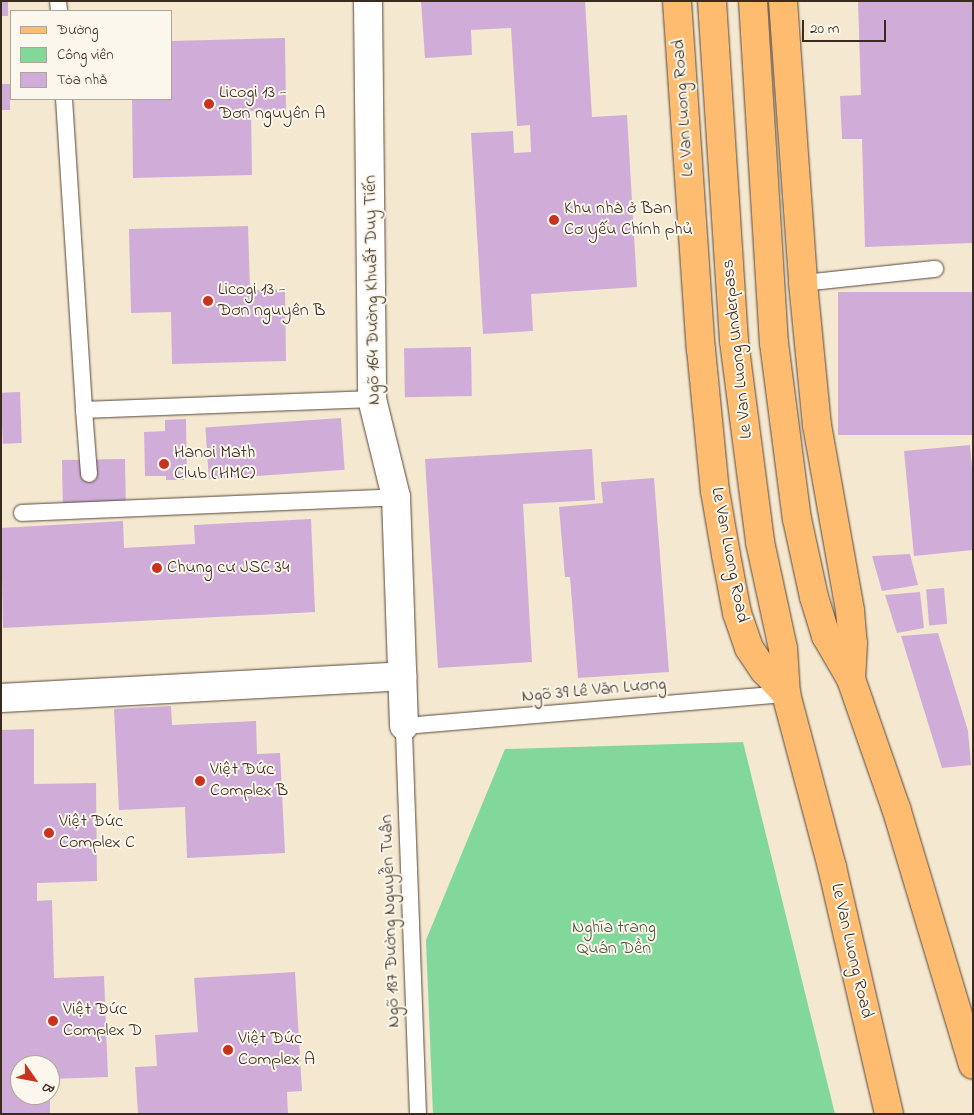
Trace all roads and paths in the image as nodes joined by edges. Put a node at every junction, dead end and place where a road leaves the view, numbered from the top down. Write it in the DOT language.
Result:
graph roads {
  1 [pos="368,1"];
  2 [pos="677,1"];
  3 [pos="712,1"];
  4 [pos="753,1"];
  5 [pos="783,1"];
  6 [pos="64,100"];
  7 [pos="935,269"];
  8 [pos="803,283"];
  9 [pos="372,399"];
  10 [pos="84,410"];
  11 [pos="89,474"];
  12 [pos="396,497"];
  13 [pos="22,513"];
  14 [pos="402,676"];
  15 [pos="851,679"];
  16 [pos="786,694"];
  17 [pos="1,698"];
  18 [pos="404,726"];
  19 [pos="973,1065"];
  20 [pos="418,1114"];
  21 [pos="889,1114"];
  1 -- 9 [label="street, Ngõ 164 Đường Khuất Duy Tiến"];
  2 -- 16 [label="main road, Le Van Luong Road"];
  3 -- 16 [label="main road, Le Van Luong Underpass"];
  4 -- 15 [label="main road, Le Van Luong Underpass"];
  5 -- 8 [label="main road"];
  6 -- 10 [label="lane"];
  7 -- 8 [label="lane"];
  8 -- 15 [label="main road"];
  9 -- 10 [label="lane"];
  9 -- 12 [label="street, Ngõ 164 Đường Khuất Duy Tiến"];
  10 -- 11 [label="lane"];
  12 -- 13 [label="lane"];
  12 -- 14 [label="street, Ngõ 164 Đường Khuất Duy Tiến"];
  14 -- 17 [label="street"];
  14 -- 18 [label="street, Ngõ 164 Đường Khuất Duy Tiến"];
  15 -- 19 [label="main road"];
  16 -- 18 [label="lane, Ngõ 39 Lê Văn Lương"];
  16 -- 21 [label="main road, Le Van Luong Road"];
  18 -- 20 [label="lane, Ngõ 187 Đường Nguyễn Tuân"];
}
